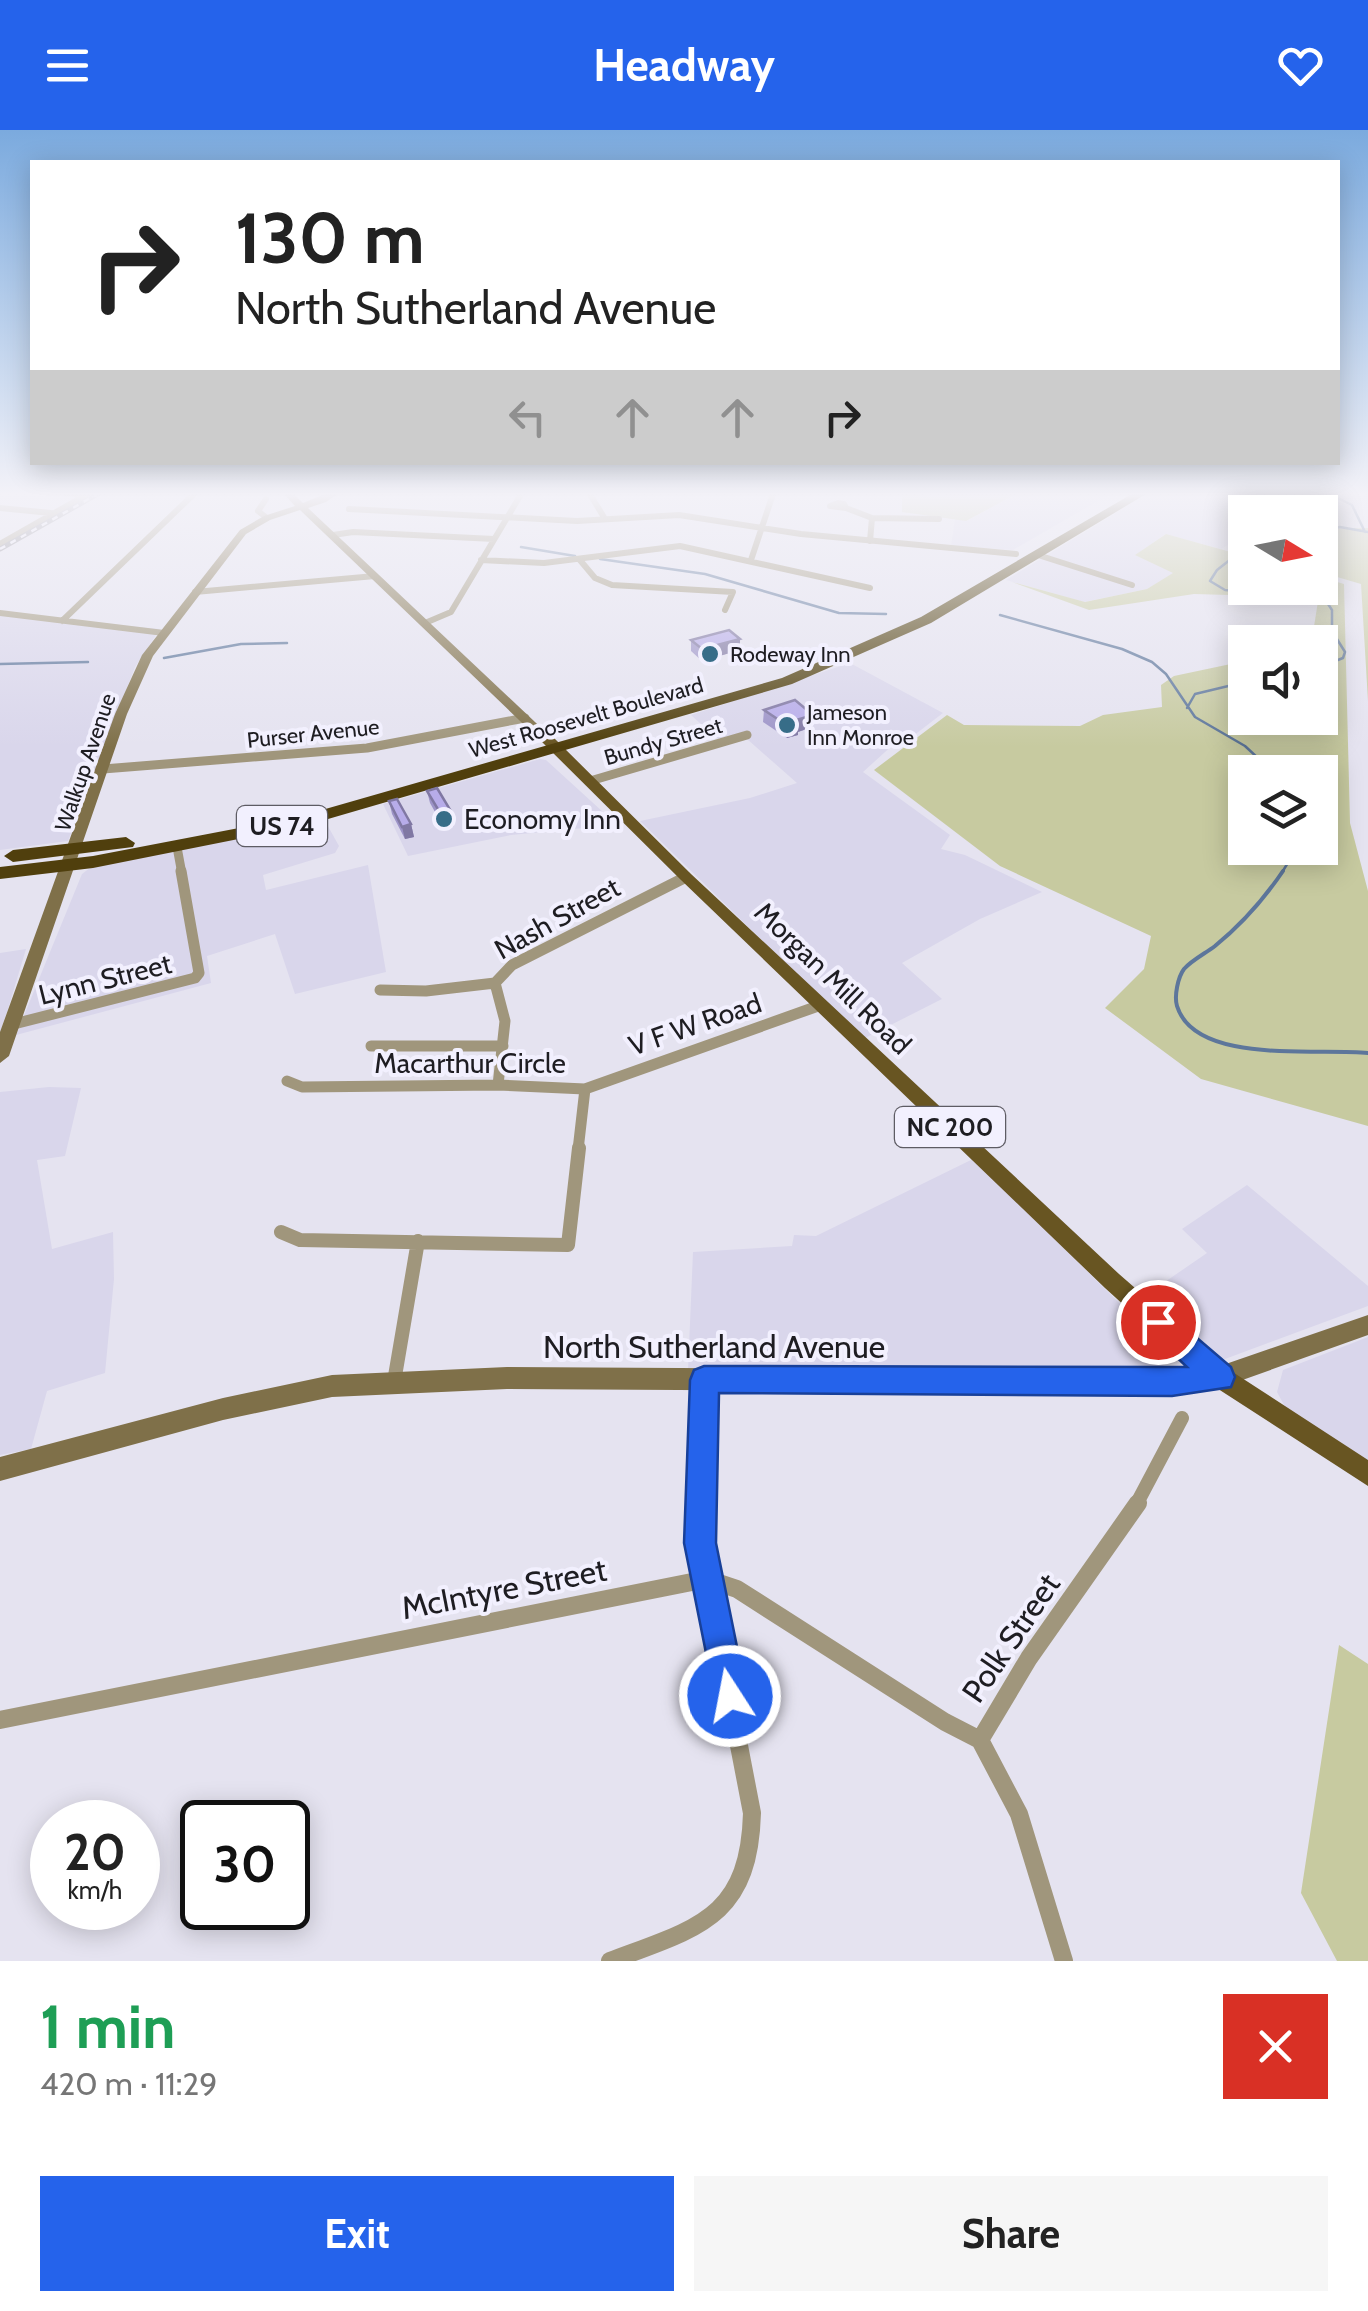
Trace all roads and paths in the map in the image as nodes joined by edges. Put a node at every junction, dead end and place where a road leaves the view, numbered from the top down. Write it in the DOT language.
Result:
graph roads {
  1 [pos="108,576"];
  2 [pos="207,576"];
  3 [pos="372,576"];
  4 [pos="375,576"];
  5 [pos="472,576"];
  6 [pos="596,576"];
  7 [pos="821,576"];
  8 [pos="978,576"];
  9 [pos="983,576"];
  10 [pos="997,576"];
  11 [pos="1004,576"];
  12 [pos="1104,576"];
  13 [pos="1132,585"];
  14 [pos="870,588"];
  15 [pos="195,592"];
  16 [pos="968,598"];
  17 [pos="725,610"];
  18 [pos="0,613"];
  19 [pos="935,617"];
  20 [pos="62,621"];
  21 [pos="425,623"];
  22 [pos="164,633"];
  23 [pos="525,718"];
  24 [pos="747,735"];
  25 [pos="552,744"];
  26 [pos="103,769"];
  27 [pos="590,781"];
  28 [pos="177,847"];
  29 [pos="73,856"];
  30 [pos="0,858"];
  31 [pos="0,873"];
  32 [pos="686,877"];
  33 [pos="494,983"];
  34 [pos="380,990"];
  35 [pos="821,1006"];
  36 [pos="10,1025"];
  37 [pos="371,1046"];
  38 [pos="504,1046"];
  39 [pos="0,1056"];
  40 [pos="287,1081"];
  41 [pos="498,1085"];
  42 [pos="586,1088"];
  43 [pos="281,1232"];
  44 [pos="418,1241"];
  45 [pos="1368,1325"];
  46 [pos="1220,1377"];
  47 [pos="704,1380"];
  48 [pos="394,1382"];
  49 [pos="1182,1418"];
  50 [pos="0,1469"];
  51 [pos="1368,1474"];
  52 [pos="707,1578"];
  53 [pos="0,1720"];
  54 [pos="980,1740"];
  55 [pos="610,1961"];
  56 [pos="1064,1961"];
  1 -- 20 [label="street"];
  2 -- 15 [label="street, Walkup Avenue"];
  3 -- 15 [label="street"];
  4 -- 21 [label="street, Morgan Mill Road"];
  5 -- 21 [label="street"];
  6 -- 17 [label="street"];
  7 -- 14 [label="street"];
  8 -- 25 [label="highway, West Roosevelt Boulevard / US 74"];
  9 -- 19 [label="highway"];
  10 -- 16 [label="highway"];
  11 -- 16 [label="highway, West Roosevelt Boulevard / US 74"];
  12 -- 13 [label="street"];
  15 -- 22 [label="street, Walkup Avenue"];
  16 -- 19 [label="highway, West Roosevelt Boulevard / US 74"];
  18 -- 20 [label="street"];
  19 -- 25 [label="highway, West Roosevelt Boulevard / US 74"];
  20 -- 22 [label="street"];
  21 -- 23 [label="street, Morgan Mill Road"];
  22 -- 26 [label="street, Walkup Avenue"];
  23 -- 25 [label="street, Morgan Mill Road"];
  23 -- 26 [label="street, Purser Avenue"];
  24 -- 27 [label="street, Bundy Street"];
  25 -- 27 [label="main road, Morgan Mill Road / NC 200"];
  25 -- 28 [label="highway, West Roosevelt Boulevard / US 74"];
  25 -- 29 [label="highway, West Roosevelt Boulevard / US 74"];
  26 -- 29 [label="street, Walkup Avenue"];
  27 -- 32 [label="main road, Morgan Mill Road / NC 200"];
  28 -- 29 [label="highway, West Roosevelt Boulevard / US 74"];
  28 -- 36 [label="street, Lynn Street"];
  29 -- 30 [label="highway, West Roosevelt Boulevard / US 74"];
  29 -- 31 [label="highway, West Roosevelt Boulevard / US 74"];
  29 -- 36 [label="street, Walkup Avenue"];
  32 -- 33 [label="street, Nash Street"];
  32 -- 35 [label="main road, Morgan Mill Road / NC 200"];
  33 -- 34 [label="street"];
  33 -- 38 [label="street, Nash Street"];
  35 -- 42 [label="street, V F W Road"];
  35 -- 46 [label="main road, Morgan Mill Road / NC 200"];
  36 -- 39 [label="street, Walkup Avenue"];
  37 -- 38 [label="street"];
  38 -- 41 [label="street, Nash Street"];
  40 -- 41 [label="street, Macarthur Circle"];
  41 -- 42 [label="street, Macarthur Circle"];
  42 -- 44 [label="street, Macarthur Circle"];
  43 -- 44 [label="street, Macarthur Circle"];
  44 -- 48 [label="street"];
  45 -- 46 [label="street, North Sutherland Avenue"];
  46 -- 47 [label="street, North Sutherland Avenue"];
  46 -- 51 [label="main road, Morgan Mill Road / NC 200"];
  47 -- 48 [label="street, North Sutherland Avenue"];
  47 -- 52 [label="street"];
  48 -- 50 [label="street, North Sutherland Avenue"];
  49 -- 54 [label="street, Polk Street"];
  52 -- 53 [label="street, McIntyre Street"];
  52 -- 54 [label="street"];
  52 -- 55 [label="street"];
  54 -- 56 [label="street, Polk Street"];
}
